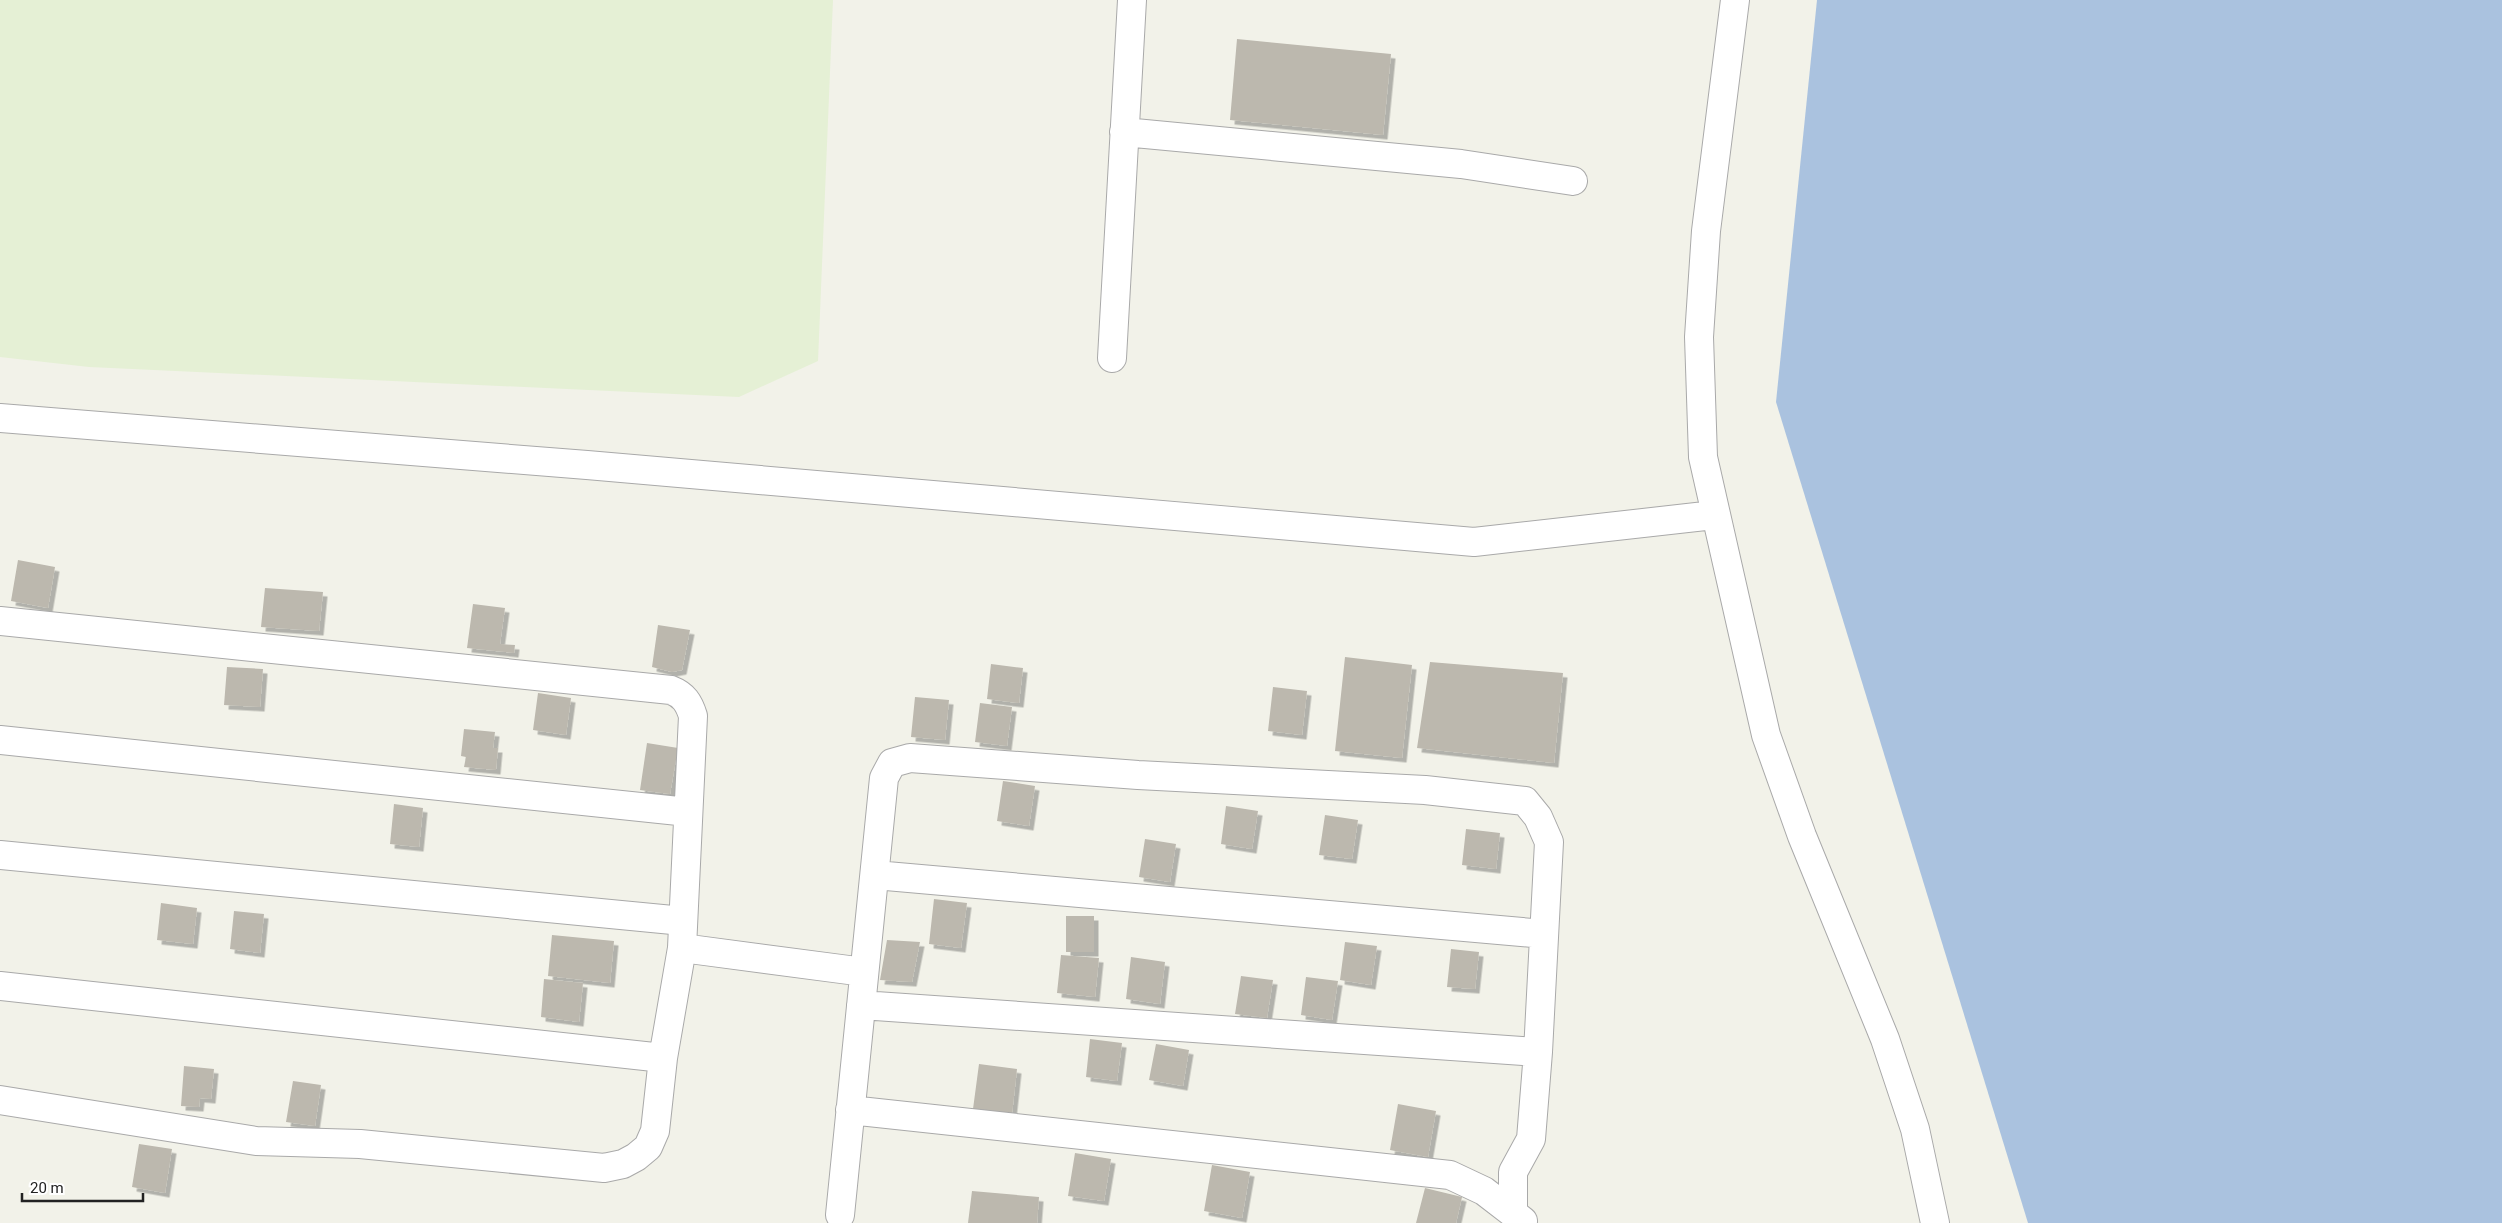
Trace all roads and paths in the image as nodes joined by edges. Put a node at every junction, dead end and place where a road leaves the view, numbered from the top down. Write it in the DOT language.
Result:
graph roads {
  1 [pos="1132,0"];
  2 [pos="1735,0"];
  3 [pos="1124,132"];
  4 [pos="1573,181"];
  5 [pos="1112,358"];
  6 [pos="0,418"];
  7 [pos="1714,515"];
  8 [pos="0,621"];
  9 [pos="0,740"];
  10 [pos="688,812"];
  11 [pos="0,855"];
  12 [pos="874,875"];
  13 [pos="682,921"];
  14 [pos="1544,934"];
  15 [pos="682,948"];
  16 [pos="864,972"];
  17 [pos="0,986"];
  18 [pos="861,1005"];
  19 [pos="1538,1052"];
  20 [pos="663,1058"];
  21 [pos="0,1100"];
  22 [pos="850,1110"];
  23 [pos="840,1214"];
  24 [pos="1520,1218"];
  25 [pos="1935,1223"];
  1 -- 3 [label="street"];
  2 -- 7 [label="street"];
  3 -- 4 [label="street"];
  3 -- 5 [label="street"];
  6 -- 7 [label="street"];
  7 -- 25 [label="street"];
  8 -- 10 [label="street"];
  9 -- 10 [label="street"];
  10 -- 13 [label="street"];
  11 -- 13 [label="street"];
  12 -- 14 [label="street"];
  12 -- 14 [label="street"];
  12 -- 16 [label="street"];
  13 -- 15 [label="street"];
  14 -- 19 [label="street"];
  15 -- 16 [label="street"];
  15 -- 20 [label="street"];
  16 -- 18 [label="street"];
  17 -- 20 [label="street"];
  18 -- 19 [label="street"];
  18 -- 22 [label="street"];
  19 -- 24 [label="street"];
  20 -- 21 [label="street"];
  22 -- 23 [label="street"];
  22 -- 24 [label="street"];
}
